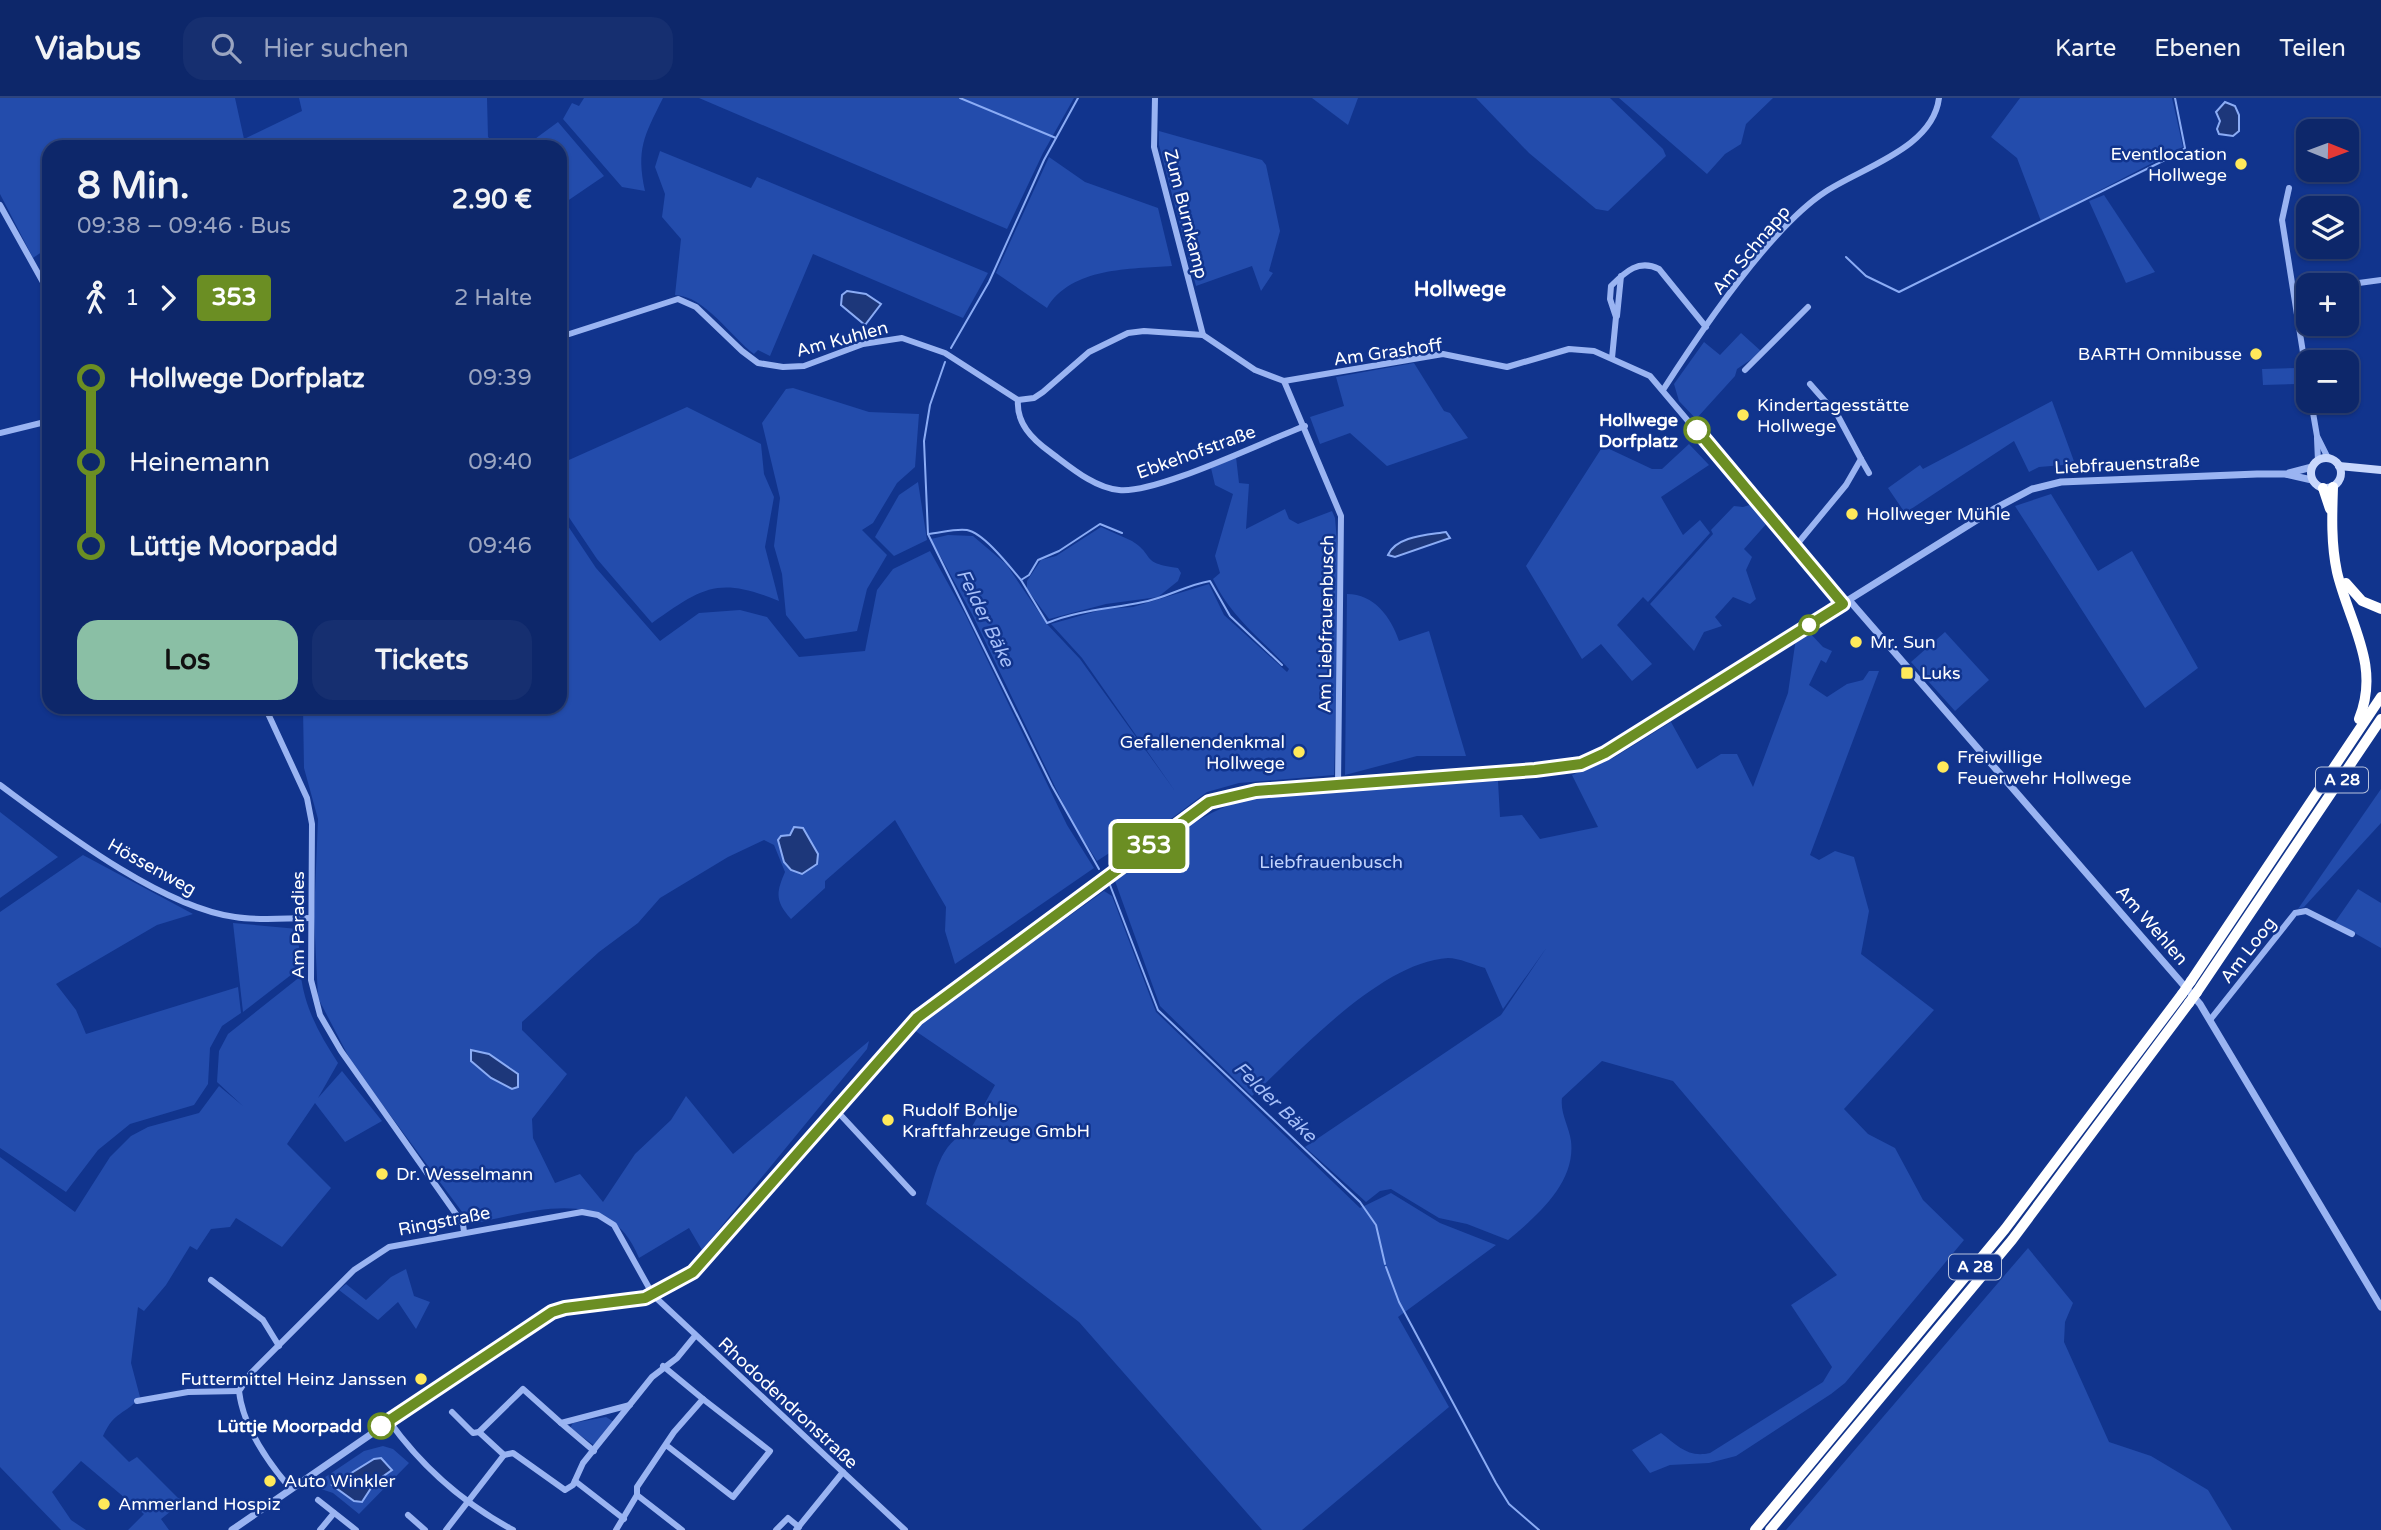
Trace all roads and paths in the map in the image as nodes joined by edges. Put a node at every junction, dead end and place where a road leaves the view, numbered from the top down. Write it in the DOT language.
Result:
graph roads {
  1 [pos="1155,98"];
  2 [pos="1939,98"];
  3 [pos="2289,188"];
  4 [pos="0,205"];
  5 [pos="1621,276"];
  6 [pos="42,280"];
  7 [pos="2381,280"];
  8 [pos="2359,283"];
  9 [pos="2295,292"];
  10 [pos="1808,307"];
  11 [pos="1616,317"];
  12 [pos="1706,327"];
  13 [pos="567,335"];
  14 [pos="1203,335"];
  15 [pos="2303,350"];
  16 [pos="1612,358"];
  17 [pos="1745,370"];
  18 [pos="1297,380"];
  19 [pos="1284,381"];
  20 [pos="1810,384"];
  21 [pos="1291,390"];
  22 [pos="1663,390"];
  23 [pos="1018,400"];
  24 [pos="2313,413"];
  25 [pos="42,423"];
  26 [pos="1305,426"];
  27 [pos="0,433"];
  28 [pos="2317,436"];
  29 [pos="2328,458"];
  30 [pos="1861,459"];
  31 [pos="2315,464"];
  32 [pos="2339,466"];
  33 [pos="2365,470"];
  34 [pos="2381,470"];
  35 [pos="1869,473"];
  36 [pos="2285,474"];
  37 [pos="2312,480"];
  38 [pos="2332,484"];
  39 [pos="1794,548"];
  40 [pos="2337,569"];
  41 [pos="1846,602"];
  42 [pos="2381,609"];
  43 [pos="2381,697"];
  44 [pos="268,714"];
  45 [pos="2381,719"];
  46 [pos="2334,771"];
  47 [pos="1338,784"];
  48 [pos="0,785"];
  49 [pos="310,918"];
  50 [pos="2352,934"];
  51 [pos="2185,999"];
  52 [pos="2210,1020"];
  53 [pos="836,1110"];
  54 [pos="913,1193"];
  55 [pos="464,1232"];
  56 [pos="211,1280"];
  57 [pos="653,1295"];
  58 [pos="2381,1307"];
  59 [pos="695,1336"];
  60 [pos="279,1346"];
  61 [pos="663,1366"];
  62 [pos="239,1391"];
  63 [pos="703,1398"];
  64 [pos="137,1401"];
  65 [pos="630,1405"];
  66 [pos="452,1412"];
  67 [pos="389,1421"];
  68 [pos="561,1423"];
  69 [pos="479,1432"];
  70 [pos="666,1445"];
  71 [pos="594,1451"];
  72 [pos="504,1455"];
  73 [pos="843,1472"];
  74 [pos="575,1481"];
  75 [pos="291,1487"];
  76 [pos="637,1494"];
  77 [pos="318,1500"];
  78 [pos="468,1503"];
  79 [pos="334,1513"];
  80 [pos="408,1515"];
  81 [pos="624,1519"];
  82 [pos="797,1528"];
  83 [pos="232,1530"];
  84 [pos="320,1530"];
  85 [pos="356,1530"];
  86 [pos="425,1530"];
  87 [pos="446,1530"];
  88 [pos="513,1530"];
  89 [pos="616,1530"];
  90 [pos="682,1530"];
  91 [pos="776,1530"];
  92 [pos="905,1530"];
  93 [pos="1755,1530"];
  94 [pos="1770,1530"];
  1 -- 14 [label="street, Zum Burnkamp"];
  2 -- 12 [label="street, Am Schnapp"];
  3 -- 9 [label="street"];
  4 -- 6 [label="street"];
  5 -- 11 [label="street"];
  5 -- 11 [label="street"];
  5 -- 12 [label="street"];
  7 -- 8 [label="street"];
  9 -- 15 [label="street"];
  10 -- 17 [label="street"];
  11 -- 16 [label="street"];
  12 -- 22 [label="street, Am Schnapp"];
  13 -- 23 [label="street, Am Kuhlen"];
  14 -- 19 [label="street"];
  14 -- 23 [label="street"];
  16 -- 18 [label="street, Am Grashoff"];
  16 -- 22 [label="street, Am Grashoff"];
  18 -- 19 [label="street, Am Grashoff"];
  18 -- 21 [label="street"];
  19 -- 21 [label="street, Am Liebfrauenbusch"];
  20 -- 30 [label="street"];
  21 -- 26 [label="street, Am Liebfrauenbusch"];
  22 -- 39 [label="street, Am Grashoff"];
  23 -- 26 [label="street, Ebkehofstraße"];
  24 -- 28 [label="street"];
  25 -- 27 [label="street"];
  26 -- 47 [label="street, Am Liebfrauenbusch"];
  28 -- 29 [label="street"];
  28 -- 31 [label="street"];
  29 -- 31 [label="main road"];
  29 -- 32 [label="main road"];
  30 -- 35 [label="street"];
  30 -- 39 [label="street"];
  31 -- 36 [label="street, Liebfrauenstraße"];
  31 -- 37 [label="main road"];
  32 -- 33 [label="main road"];
  32 -- 38 [label="main road"];
  33 -- 34 [label="main road"];
  33 -- 38 [label="main road"];
  36 -- 37 [label="street, Liebfrauenstraße"];
  36 -- 41 [label="street, Liebfrauenstraße"];
  37 -- 38 [label="main road"];
  38 -- 40 [label="highway"];
  39 -- 41 [label="street, Am Grashoff"];
  40 -- 42 [label="highway"];
  40 -- 46 [label="highway"];
  41 -- 47 [label="street, Liebfrauenstraße"];
  41 -- 52 [label="street, Am Wehlen"];
  43 -- 46 [label="highway, A 28"];
  44 -- 49 [label="street, Am Paradies"];
  45 -- 51 [label="highway, A 28, bridge"];
  46 -- 51 [label="highway, A 28, bridge"];
  47 -- 53 [label="street, Liebfrauenstraße"];
  48 -- 49 [label="street, Hössenweg"];
  49 -- 55 [label="street, Am Paradies"];
  50 -- 52 [label="street, Am Loog"];
  51 -- 93 [label="highway, A 28"];
  51 -- 94 [label="highway, A 28"];
  52 -- 58 [label="street, Am Wehlen"];
  53 -- 54 [label="street"];
  53 -- 57 [label="street, Liebfrauenstraße"];
  55 -- 57 [label="street, Ringstraße"];
  55 -- 60 [label="street, Ringstraße"];
  56 -- 60 [label="street"];
  57 -- 59 [label="street, Rhododendronstraße"];
  57 -- 67 [label="street, Liebfrauenstraße"];
  59 -- 61 [label="street"];
  59 -- 73 [label="street, Rhododendronstraße"];
  60 -- 62 [label="street, Ringstraße"];
  61 -- 63 [label="street"];
  61 -- 65 [label="street"];
  62 -- 64 [label="street"];
  62 -- 75 [label="street"];
  63 -- 70 [label="street"];
  63 -- 70 [label="street"];
  65 -- 68 [label="street"];
  65 -- 71 [label="street"];
  66 -- 69 [label="street"];
  67 -- 75 [label="street, Liebfrauenstraße"];
  67 -- 78 [label="street"];
  68 -- 69 [label="street"];
  68 -- 71 [label="street"];
  69 -- 72 [label="street"];
  70 -- 76 [label="street"];
  71 -- 74 [label="street"];
  72 -- 74 [label="street"];
  72 -- 78 [label="street"];
  73 -- 82 [label="street"];
  73 -- 92 [label="street, Rhododendronstraße"];
  74 -- 81 [label="street"];
  75 -- 83 [label="street, Liebfrauenstraße"];
  76 -- 81 [label="street"];
  76 -- 90 [label="street"];
  77 -- 79 [label="street"];
  78 -- 87 [label="street"];
  78 -- 88 [label="street"];
  79 -- 84 [label="street"];
  79 -- 85 [label="street"];
  80 -- 86 [label="street"];
  81 -- 89 [label="street"];
  82 -- 91 [label="street"];
}
